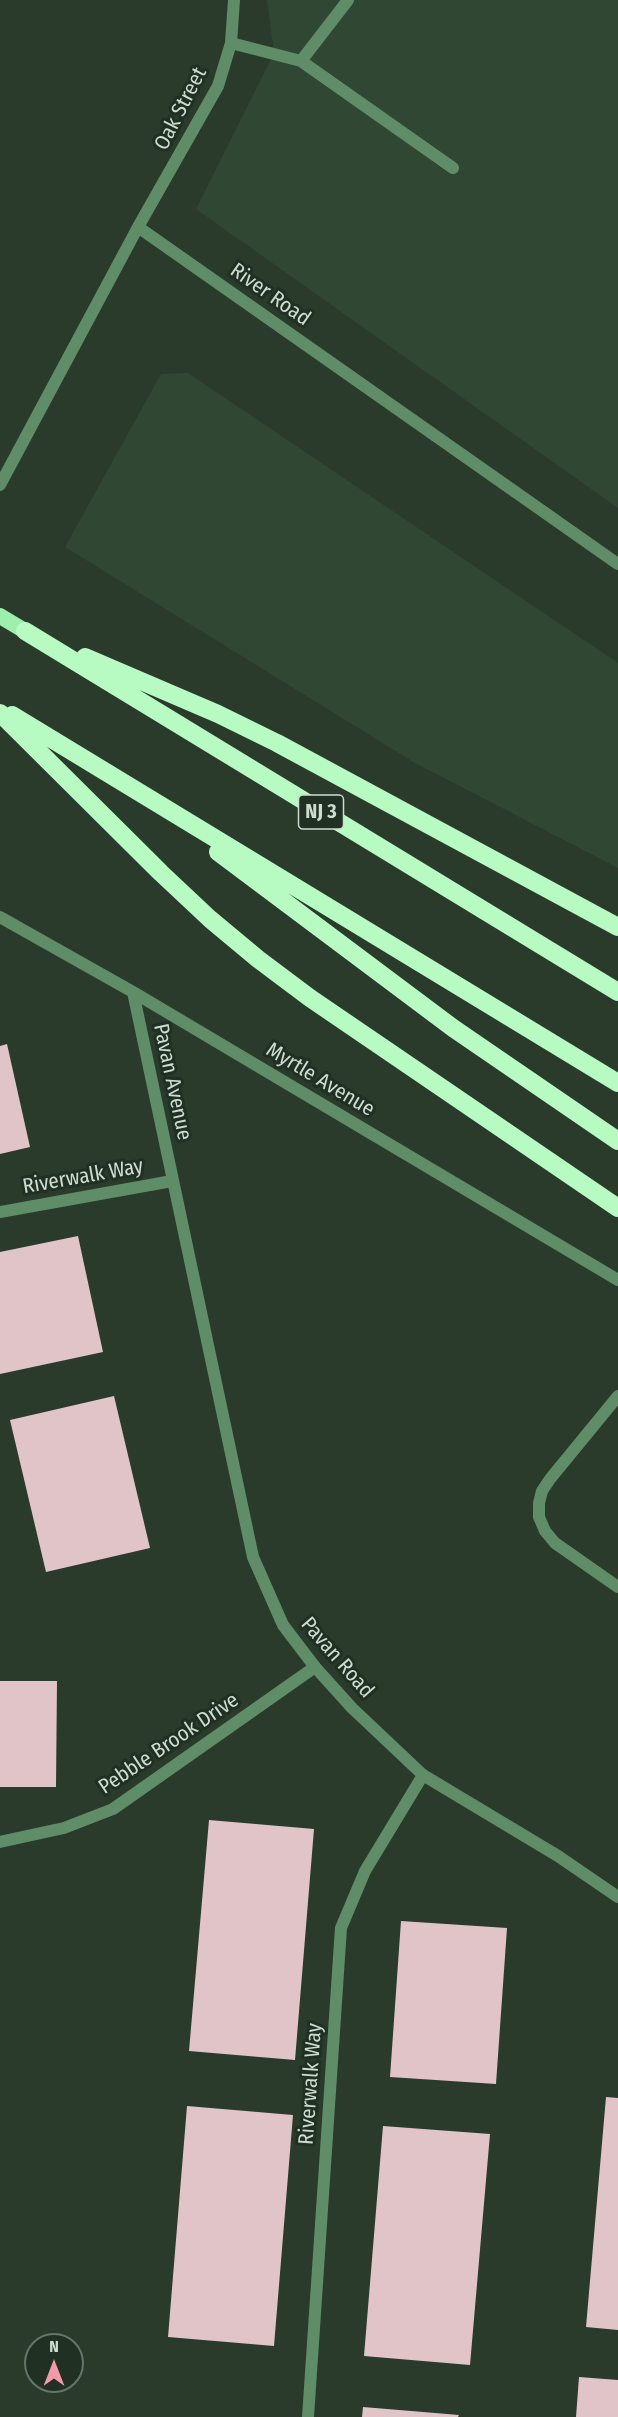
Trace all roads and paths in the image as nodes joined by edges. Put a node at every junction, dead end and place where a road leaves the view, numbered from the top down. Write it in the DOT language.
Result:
graph roads {
  1 [pos="234,0"];
  2 [pos="348,0"];
  3 [pos="231,43"];
  4 [pos="301,60"];
  5 [pos="453,168"];
  6 [pos="138,227"];
  7 [pos="0,485"];
  8 [pos="618,564"];
  9 [pos="0,616"];
  10 [pos="25,631"];
  11 [pos="0,708"];
  12 [pos="0,713"];
  13 [pos="141,793"];
  14 [pos="0,916"];
  15 [pos="618,927"];
  16 [pos="133,992"];
  17 [pos="618,992"];
  18 [pos="618,1083"];
  19 [pos="618,1141"];
  20 [pos="172,1181"];
  21 [pos="618,1208"];
  22 [pos="0,1212"];
  23 [pos="618,1280"];
  24 [pos="618,1396"];
  25 [pos="618,1587"];
  26 [pos="315,1667"];
  27 [pos="423,1775"];
  28 [pos="0,1842"];
  29 [pos="618,1896"];
  30 [pos="308,2417"];
  1 -- 3 [label="street, Oak Street"];
  2 -- 4 [label="street"];
  3 -- 4 [label="street"];
  3 -- 6 [label="street, Oak Street"];
  4 -- 5 [label="street"];
  6 -- 7 [label="street"];
  6 -- 8 [label="street, River Road"];
  9 -- 10 [label="highway, NJ 3"];
  10 -- 15 [label="highway"];
  10 -- 17 [label="highway, NJ 3"];
  11 -- 13 [label="highway"];
  12 -- 21 [label="highway"];
  13 -- 18 [label="highway"];
  13 -- 19 [label="highway"];
  14 -- 16 [label="street, Myrtle Avenue"];
  16 -- 20 [label="street, Pavan Avenue"];
  16 -- 23 [label="street, Myrtle Avenue"];
  20 -- 22 [label="street, Riverwalk Way"];
  20 -- 26 [label="street, Pavan Road"];
  24 -- 25 [label="street"];
  26 -- 27 [label="street, Pavan Road"];
  26 -- 28 [label="street, Pebble Brook Drive"];
  27 -- 29 [label="street, Pavan Road"];
  27 -- 30 [label="street, Riverwalk Way"];
}
